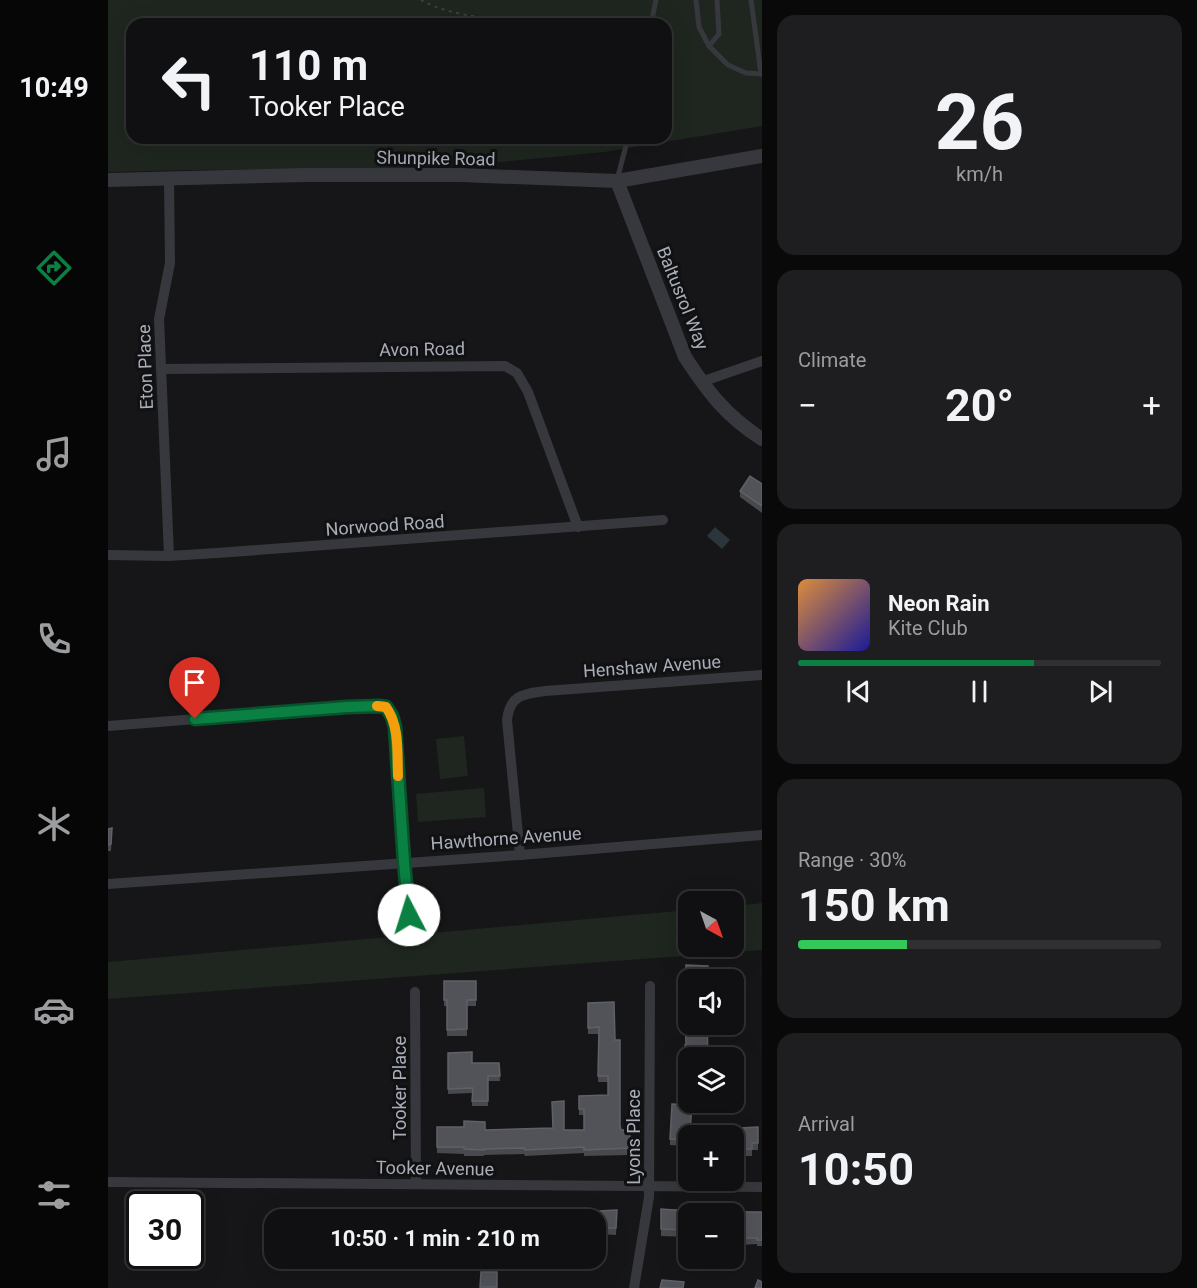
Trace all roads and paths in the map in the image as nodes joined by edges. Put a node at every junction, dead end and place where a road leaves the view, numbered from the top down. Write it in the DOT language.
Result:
graph roads {
  1 [pos="421,0"];
  2 [pos="656,0"];
  3 [pos="696,0"];
  4 [pos="717,0"];
  5 [pos="751,0"];
  6 [pos="493,18"];
  7 [pos="493,18"];
  8 [pos="527,18"];
  9 [pos="652,18"];
  10 [pos="710,46"];
  11 [pos="762,74"];
  12 [pos="626,144"];
  13 [pos="762,156"];
  14 [pos="169,179"];
  15 [pos="108,180"];
  16 [pos="617,181"];
  17 [pos="762,361"];
  18 [pos="161,369"];
  19 [pos="701,382"];
  20 [pos="762,439"];
  21 [pos="663,520"];
  22 [pos="578,526"];
  23 [pos="108,555"];
  24 [pos="170,556"];
  25 [pos="762,675"];
  26 [pos="108,726"];
  27 [pos="762,835"];
  28 [pos="520,855"];
  29 [pos="404,862"];
  30 [pos="108,884"];
  31 [pos="409,915"];
  32 [pos="650,986"];
  33 [pos="416,992"];
  34 [pos="108,1182"];
  35 [pos="416,1184"];
  36 [pos="649,1187"];
  37 [pos="762,1187"];
  38 [pos="634,1288"];
  1 -- 7 [label="path"];
  2 -- 9 [label="lane"];
  3 -- 10 [label="lane"];
  4 -- 10 [label="lane"];
  5 -- 11 [label="lane"];
  6 -- 8 [label="path"];
  10 -- 11 [label="lane"];
  12 -- 16 [label="lane"];
  13 -- 16 [label="street, Shunpike Road"];
  14 -- 15 [label="street, Shunpike Road"];
  14 -- 16 [label="street, Shunpike Road"];
  14 -- 18 [label="street, Eton Place"];
  16 -- 19 [label="street, Baltusrol Way"];
  17 -- 19 [label="street"];
  18 -- 22 [label="street, Avon Road"];
  18 -- 24 [label="street, Eton Place"];
  19 -- 20 [label="street, Baltusrol Way"];
  21 -- 22 [label="street, Norwood Road"];
  22 -- 24 [label="street, Norwood Road"];
  23 -- 24 [label="street, Norwood Road"];
  25 -- 28 [label="street, Henshaw Avenue"];
  26 -- 29 [label="street"];
  27 -- 28 [label="street, Hawthorne Avenue"];
  28 -- 29 [label="street, Hawthorne Avenue"];
  29 -- 30 [label="street, Hawthorne Avenue"];
  29 -- 31 [label="street"];
  32 -- 36 [label="street, Lyons Place"];
  33 -- 35 [label="street, Tooker Place"];
  34 -- 35 [label="street, Tooker Avenue"];
  35 -- 36 [label="street, Tooker Avenue"];
  36 -- 37 [label="street, Tooker Avenue"];
  36 -- 38 [label="street, Lyons Place"];
}
